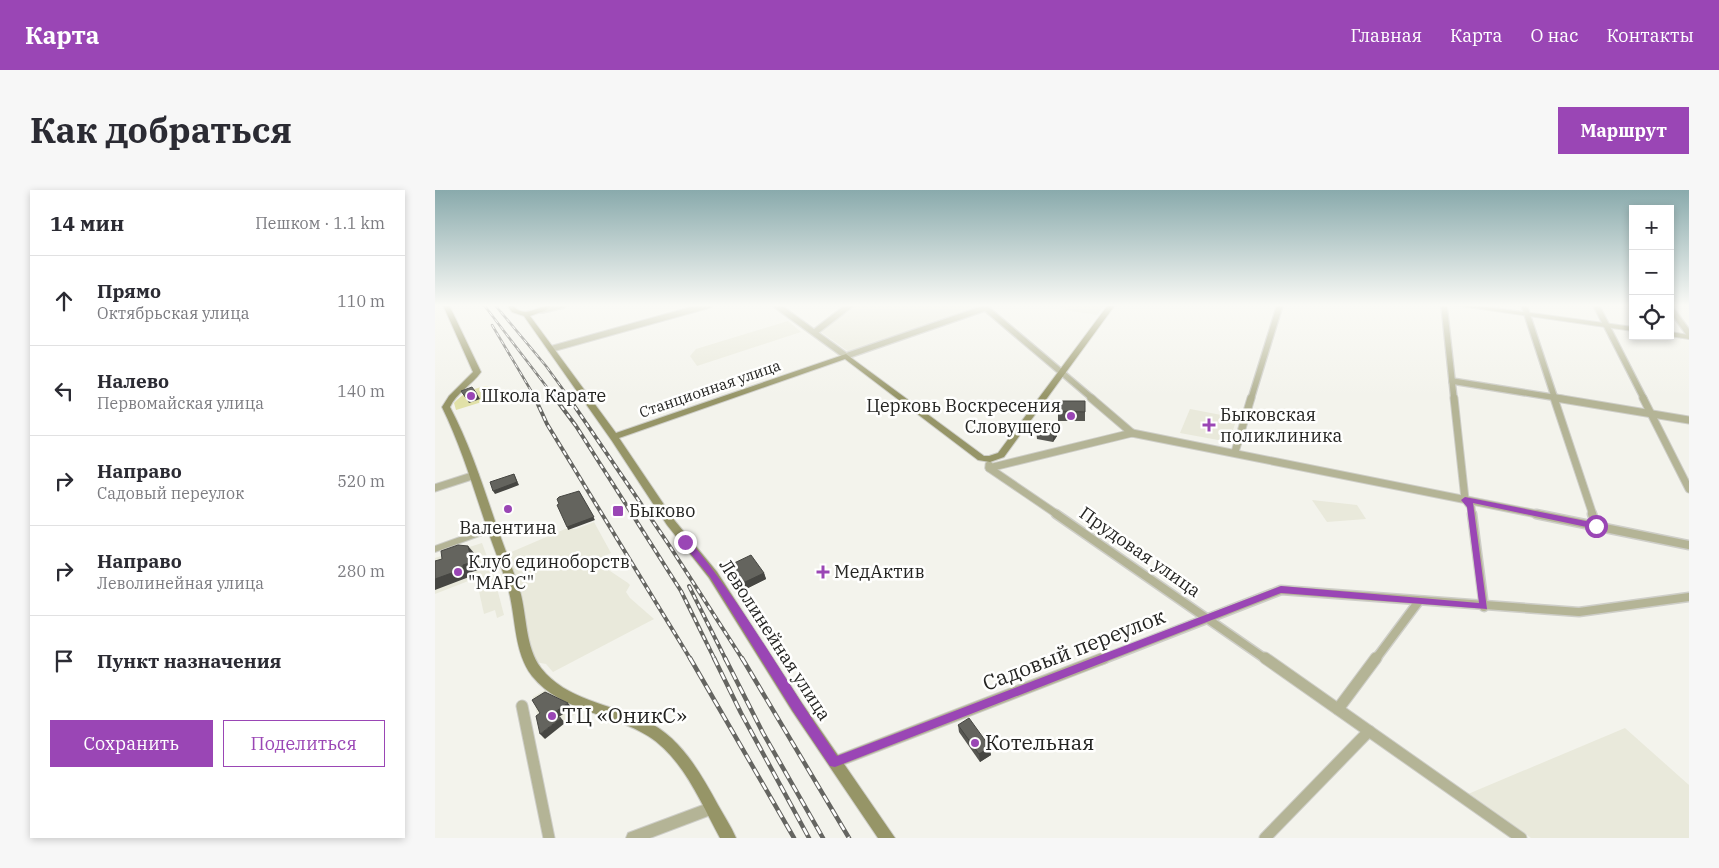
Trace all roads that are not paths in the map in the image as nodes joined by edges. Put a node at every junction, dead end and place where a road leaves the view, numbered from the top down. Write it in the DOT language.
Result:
graph roads {
  1 [pos="460,335"];
  2 [pos="541,335"];
  3 [pos="600,335"];
  4 [pos="819,335"];
  5 [pos="903,335"];
  6 [pos="1017,335"];
  7 [pos="1089,335"];
  8 [pos="1271,335"];
  9 [pos="1447,335"];
  10 [pos="1534,335"];
  11 [pos="1612,335"];
  12 [pos="551,349"];
  13 [pos="846,356"];
  14 [pos="1060,374"];
  15 [pos="1452,381"];
  16 [pos="1554,398"];
  17 [pos="1651,414"];
  18 [pos="1689,420"];
  19 [pos="1131,433"];
  20 [pos="613,437"];
  21 [pos="1235,452"];
  22 [pos="989,464"];
  23 [pos="475,474"];
  24 [pos="435,488"];
  25 [pos="1689,489"];
  26 [pos="1465,500"];
  27 [pos="1596,526"];
  28 [pos="493,528"];
  29 [pos="1689,545"];
  30 [pos="435,549"];
  31 [pos="1689,597"];
  32 [pos="1419,601"];
  33 [pos="1484,606"];
  34 [pos="1209,618"];
  35 [pos="523,706"];
  36 [pos="1338,709"];
  37 [pos="1369,731"];
  38 [pos="835,762"];
  39 [pos="711,808"];
  40 [pos="549,838"];
  41 [pos="633,838"];
  42 [pos="729,838"];
  43 [pos="887,838"];
  44 [pos="1265,838"];
  45 [pos="1521,838"];
  1 -- 23 [label="main road"];
  2 -- 12 [label="main road, Леволинейная улица"];
  3 -- 12 [label="street"];
  4 -- 13 [label="street, Прудовая улица"];
  5 -- 13 [label="street, Станционная улица"];
  6 -- 14 [label="street"];
  7 -- 14 [label="main road"];
  8 -- 21 [label="street"];
  9 -- 15 [label="street"];
  10 -- 16 [label="street"];
  11 -- 17 [label="street"];
  12 -- 20 [label="main road, Леволинейная улица"];
  13 -- 20 [label="main road, Станционная улица"];
  13 -- 22 [label="main road, Прудовая улица"];
  14 -- 19 [label="street"];
  14 -- 22 [label="main road"];
  15 -- 16 [label="street"];
  15 -- 26 [label="street"];
  16 -- 17 [label="street"];
  16 -- 27 [label="street"];
  17 -- 18 [label="street"];
  17 -- 25 [label="street"];
  19 -- 21 [label="street"];
  19 -- 22 [label="street"];
  20 -- 38 [label="main road, Леволинейная улица"];
  21 -- 26 [label="street"];
  22 -- 34 [label="street, Прудовая улица"];
  23 -- 24 [label="street"];
  23 -- 28 [label="main road"];
  26 -- 27 [label="street"];
  26 -- 33 [label="street"];
  27 -- 29 [label="street"];
  28 -- 30 [label="street"];
  28 -- 39 [label="main road"];
  31 -- 33 [label="street, Садовый переулок"];
  32 -- 33 [label="street, Садовый переулок"];
  32 -- 34 [label="street, Садовый переулок"];
  32 -- 36 [label="street"];
  34 -- 36 [label="street, Прудовая улица"];
  34 -- 38 [label="street, Садовый переулок"];
  35 -- 40 [label="street"];
  36 -- 37 [label="street, Прудовая улица"];
  37 -- 44 [label="street"];
  37 -- 45 [label="street, Прудовая улица"];
  38 -- 43 [label="main road, Леволинейная улица"];
  39 -- 41 [label="street"];
  39 -- 42 [label="main road"];
}
